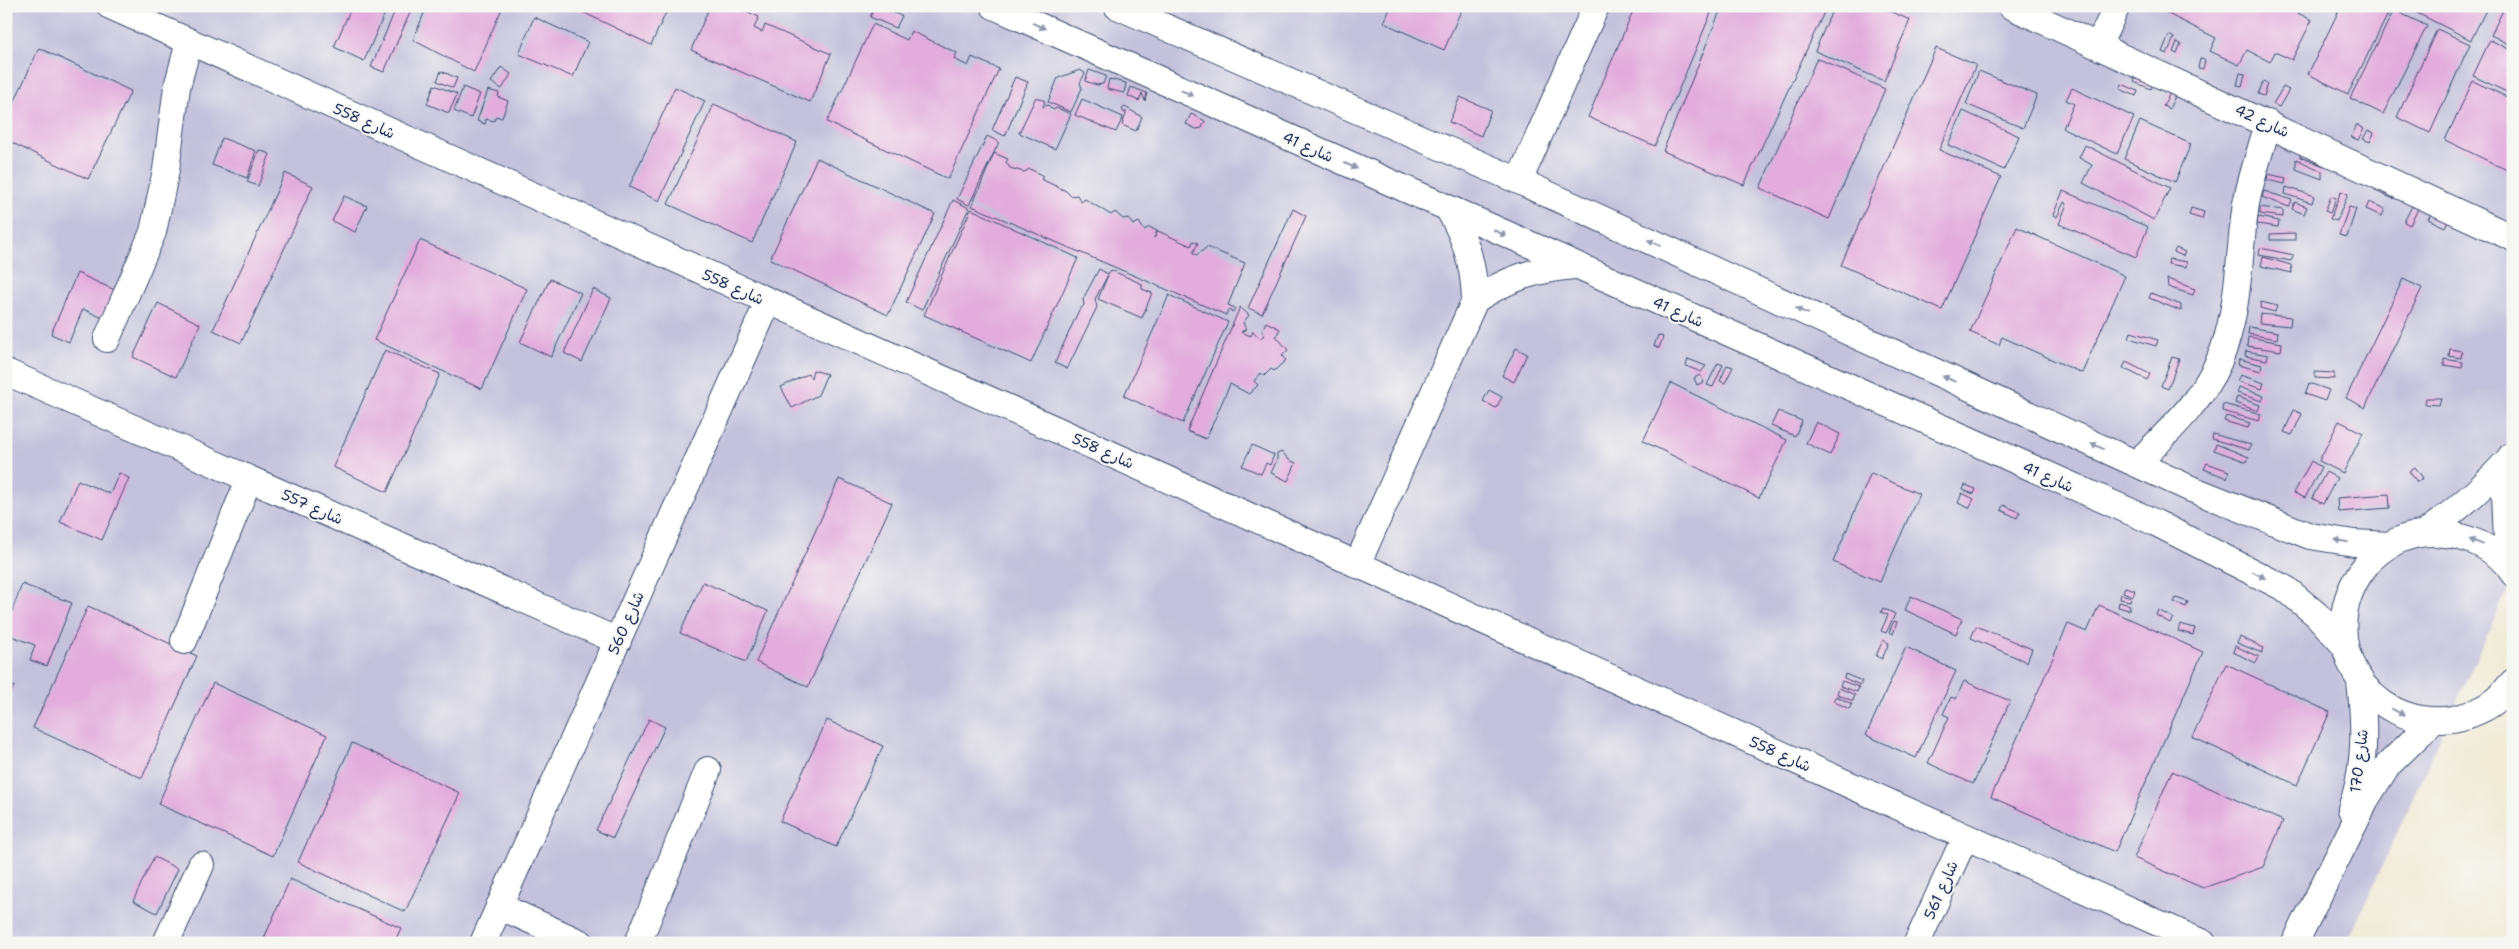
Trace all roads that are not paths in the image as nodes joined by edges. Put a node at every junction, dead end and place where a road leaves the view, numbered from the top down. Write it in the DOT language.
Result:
graph roads {
  1 [pos="110,6"];
  2 [pos="994,6"];
  3 [pos="1117,6"];
  4 [pos="1596,6"];
  5 [pos="2010,6"];
  6 [pos="2117,6"];
  7 [pos="188,42"];
  8 [pos="2098,46"];
  9 [pos="2268,123"];
  10 [pos="1519,181"];
  11 [pos="1449,210"];
  12 [pos="2513,238"];
  13 [pos="1574,266"];
  14 [pos="1475,300"];
  15 [pos="768,302"];
  16 [pos="107,339"];
  17 [pos="6,372"];
  18 [pos="2512,455"];
  19 [pos="2136,464"];
  20 [pos="249,479"];
  21 [pos="2425,533"];
  22 [pos="2389,545"];
  23 [pos="1357,565"];
  24 [pos="2510,569"];
  25 [pos="184,640"];
  26 [pos="618,641"];
  27 [pos="2344,645"];
  28 [pos="2360,682"];
  29 [pos="2508,694"];
  30 [pos="2433,722"];
  31 [pos="708,770"];
  32 [pos="1965,836"];
  33 [pos="201,865"];
  34 [pos="2331,867"];
  35 [pos="499,906"];
  36 [pos="166,943"];
  37 [pos="483,943"];
  38 [pos="580,943"];
  39 [pos="638,943"];
  40 [pos="1917,943"];
  41 [pos="2203,943"];
  42 [pos="2295,943"];
  1 -- 7 [label="street, شارع 558"];
  2 -- 11 [label="street, شارع 41, one-way"];
  3 -- 10 [label="street"];
  4 -- 10 [label="street"];
  5 -- 8 [label="street, شارع 42"];
  6 -- 8 [label="street"];
  7 -- 15 [label="street, شارع 558"];
  7 -- 16 [label="street"];
  8 -- 9 [label="street, شارع 42"];
  9 -- 12 [label="street, شارع 42"];
  9 -- 19 [label="street"];
  19 -- 10 [label="street, one-way"];
  11 -- 13 [label="street, شارع 41, one-way"];
  11 -- 14 [label="street"];
  13 -- 14 [label="street"];
  13 -- 27 [label="street, شارع 41, one-way"];
  14 -- 23 [label="street"];
  15 -- 23 [label="street, شارع 558"];
  15 -- 26 [label="street, شارع 560"];
  17 -- 20 [label="street, شارع 557"];
  18 -- 21 [label="street"];
  18 -- 24 [label="street"];
  22 -- 19 [label="street, one-way"];
  20 -- 25 [label="street"];
  20 -- 26 [label="street, شارع 557"];
  21 -- 22 [label="street"];
  24 -- 21 [label="street, one-way"];
  22 -- 27 [label="street"];
  23 -- 32 [label="street, شارع 558"];
  26 -- 35 [label="street, شارع 560"];
  27 -- 28 [label="street"];
  28 -- 30 [label="street, one-way"];
  28 -- 34 [label="street, شارع 170"];
  29 -- 30 [label="street"];
  30 -- 34 [label="street, شارع 170"];
  31 -- 39 [label="street"];
  32 -- 40 [label="street, شارع 561"];
  32 -- 41 [label="street, شارع 558"];
  33 -- 36 [label="street"];
  34 -- 42 [label="street, شارع 170"];
  35 -- 37 [label="street, شارع 560"];
  35 -- 38 [label="street"];
}
